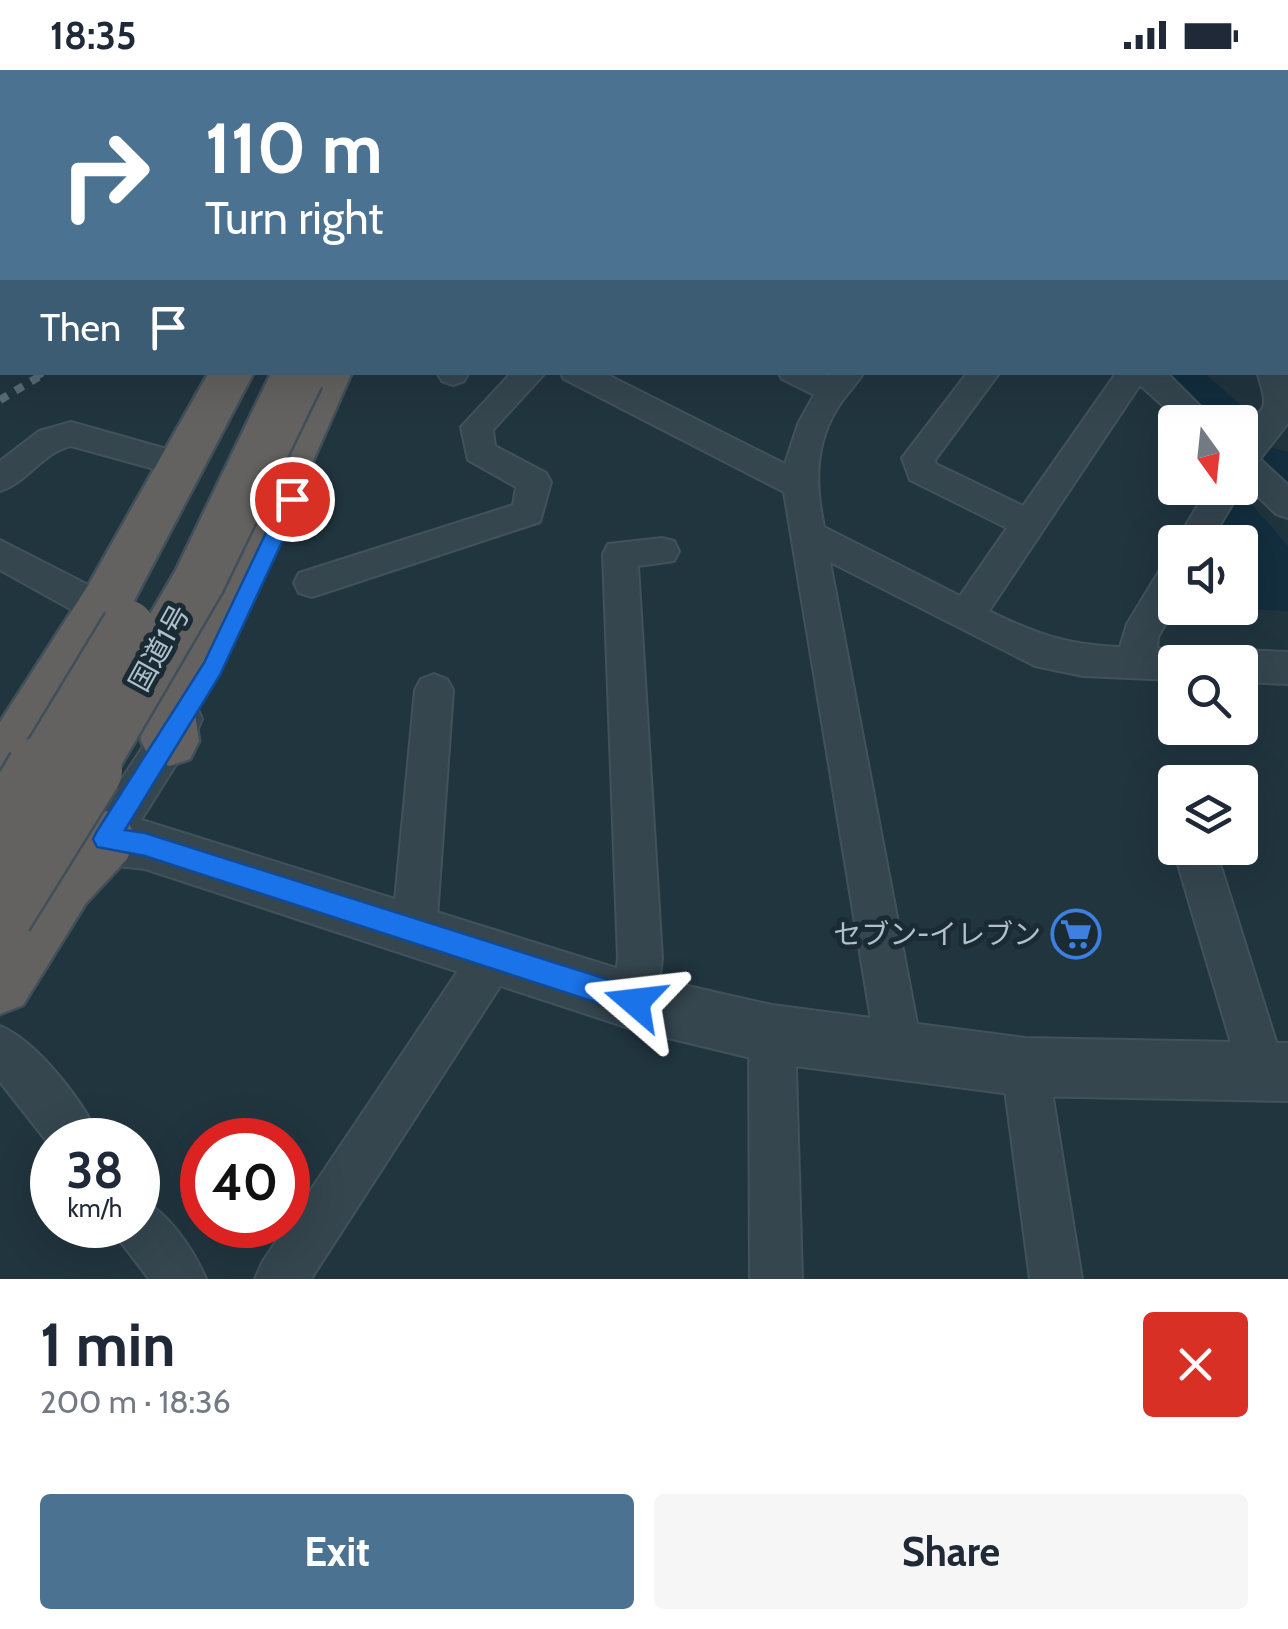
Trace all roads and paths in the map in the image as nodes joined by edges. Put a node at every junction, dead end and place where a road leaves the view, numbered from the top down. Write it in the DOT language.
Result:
graph roads {
  1 [pos="325,375"];
  2 [pos="528,375"];
  3 [pos="581,375"];
  4 [pos="807,375"];
  5 [pos="983,375"];
  6 [pos="1131,375"];
  7 [pos="1149,375"];
  8 [pos="1266,376"];
  9 [pos="233,378"];
  10 [pos="840,382"];
  11 [pos="1182,405"];
  12 [pos="1258,438"];
  13 [pos="169,461"];
  14 [pos="1258,477"];
  15 [pos="0,479"];
  16 [pos="799,485"];
  17 [pos="1288,505"];
  18 [pos="1029,524"];
  19 [pos="806,534"];
  20 [pos="662,551"];
  21 [pos="7,570"];
  22 [pos="312,584"];
  23 [pos="87,602"];
  24 [pos="1158,604"];
  25 [pos="966,617"];
  26 [pos="1136,662"];
  27 [pos="1158,663"];
  28 [pos="1258,667"];
  29 [pos="1288,668"];
  30 [pos="434,690"];
  31 [pos="170,741"];
  32 [pos="1,746"];
  33 [pos="0,835"];
  34 [pos="106,839"];
  35 [pos="1200,865"];
  36 [pos="0,913"];
  37 [pos="414,932"];
  38 [pos="492,959"];
  39 [pos="0,982"];
  40 [pos="635,1002"];
  41 [pos="772,1034"];
  42 [pos="0,1050"];
  43 [pos="898,1050"];
  44 [pos="1025,1068"];
  45 [pos="1275,1071"];
  46 [pos="59,1118"];
  47 [pos="157,1248"];
  48 [pos="180,1279"];
  49 [pos="280,1279"];
  50 [pos="776,1279"];
  51 [pos="1056,1279"];
  1 -- 31 [label="highway"];
  1 -- 36 [label="highway, 国道1号, bridge"];
  2 -- 22 [label="street"];
  3 -- 16 [label="street"];
  4 -- 10 [label="street"];
  5 -- 18 [label="street"];
  6 -- 18 [label="street"];
  7 -- 11 [label="street"];
  8 -- 12 [label="street"];
  9 -- 13 [label="street"];
  9 -- 32 [label="highway"];
  9 -- 33 [label="highway, 国道1号, bridge"];
  10 -- 16 [label="street"];
  13 -- 15 [label="street"];
  13 -- 23 [label="street"];
  14 -- 17 [label="street"];
  16 -- 19 [label="street"];
  18 -- 25 [label="street"];
  19 -- 25 [label="street"];
  19 -- 43 [label="street"];
  20 -- 40 [label="street"];
  21 -- 23 [label="street"];
  23 -- 32 [label="street"];
  24 -- 26 [label="street"];
  25 -- 26 [label="street"];
  26 -- 27 [label="street"];
  28 -- 29 [label="street"];
  30 -- 37 [label="street"];
  31 -- 34 [label="street"];
  33 -- 34 [label="street"];
  34 -- 37 [label="street"];
  34 -- 39 [label="highway"];
  35 -- 45 [label="street"];
  37 -- 38 [label="street"];
  38 -- 40 [label="street"];
  38 -- 49 [label="street"];
  40 -- 41 [label="street"];
  41 -- 43 [label="street"];
  41 -- 50 [label="street"];
  42 -- 46 [label="street"];
  43 -- 44 [label="street"];
  44 -- 45 [label="street"];
  44 -- 51 [label="street"];
  47 -- 48 [label="street"];
}
